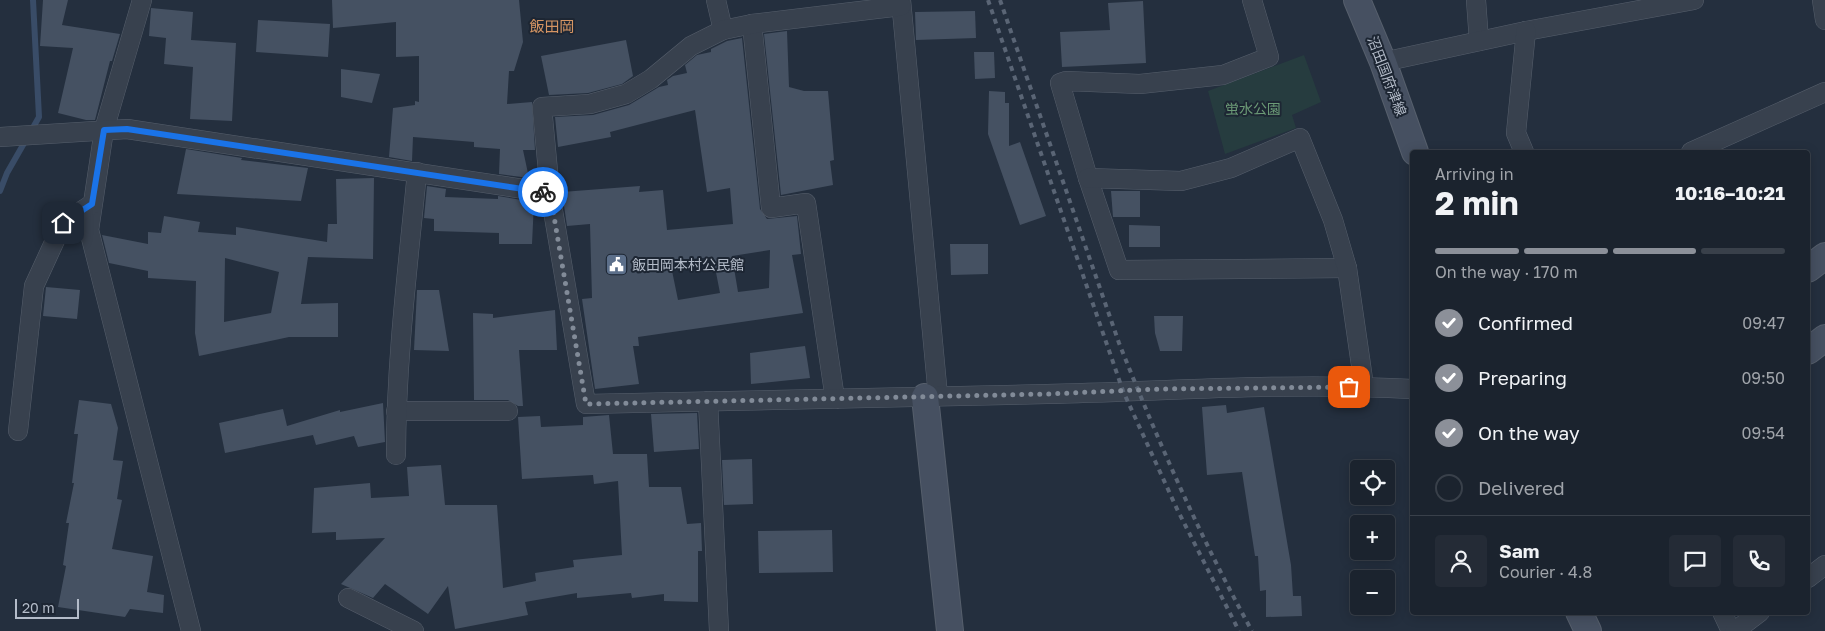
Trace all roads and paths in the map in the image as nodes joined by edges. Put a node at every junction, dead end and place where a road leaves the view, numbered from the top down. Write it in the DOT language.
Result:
graph roads {
  1 [pos="142,0"];
  2 [pos="716,0"];
  3 [pos="1252,0"];
  4 [pos="1357,0"];
  5 [pos="1476,0"];
  6 [pos="1694,0"];
  7 [pos="1822,0"];
  8 [pos="901,3"];
  9 [pos="1825,20"];
  10 [pos="752,24"];
  11 [pos="723,30"];
  12 [pos="1526,31"];
  13 [pos="1479,41"];
  14 [pos="1382,62"];
  15 [pos="1825,92"];
  16 [pos="104,130"];
  17 [pos="1,137"];
  18 [pos="1414,150"];
  19 [pos="1523,150"];
  20 [pos="1695,150"];
  21 [pos="417,172"];
  22 [pos="1088,178"];
  23 [pos="550,193"];
  24 [pos="92,204"];
  25 [pos="1825,256"];
  26 [pos="1810,267"];
  27 [pos="1347,268"];
  28 [pos="1825,338"];
  29 [pos="1810,350"];
  30 [pos="1364,386"];
  31 [pos="1410,389"];
  32 [pos="932,396"];
  33 [pos="835,399"];
  34 [pos="708,401"];
  35 [pos="396,410"];
  36 [pos="508,410"];
  37 [pos="18,431"];
  38 [pos="396,454"];
  39 [pos="1825,565"];
  40 [pos="1810,576"];
  41 [pos="348,598"];
  42 [pos="1580,615"];
  43 [pos="1723,615"];
  44 [pos="1756,615"];
  45 [pos="191,631"];
  46 [pos="414,631"];
  47 [pos="719,631"];
  48 [pos="950,631"];
  49 [pos="1588,631"];
  50 [pos="1731,631"];
  51 [pos="1735,631"];
  1 -- 16 [label="street"];
  2 -- 11 [label="street"];
  3 -- 22 [label="street"];
  4 -- 14 [label="main road, 沼田国府津線"];
  5 -- 13 [label="street"];
  6 -- 12 [label="street"];
  7 -- 9 [label="street"];
  8 -- 10 [label="street"];
  8 -- 32 [label="street"];
  10 -- 11 [label="street"];
  10 -- 33 [label="street"];
  11 -- 23 [label="street"];
  12 -- 13 [label="street"];
  12 -- 19 [label="street"];
  13 -- 14 [label="street"];
  14 -- 18 [label="main road, 沼田国府津線"];
  15 -- 20 [label="street"];
  16 -- 17 [label="street"];
  16 -- 21 [label="street"];
  16 -- 24 [label="street"];
  21 -- 23 [label="street"];
  21 -- 35 [label="street"];
  22 -- 27 [label="street"];
  22 -- 27 [label="street"];
  23 -- 34 [label="street"];
  24 -- 37 [label="street"];
  24 -- 45 [label="street"];
  25 -- 26 [label="main road"];
  27 -- 30 [label="street"];
  28 -- 29 [label="main road"];
  30 -- 31 [label="street"];
  30 -- 32 [label="street"];
  32 -- 33 [label="street"];
  32 -- 48 [label="main road"];
  33 -- 34 [label="street"];
  34 -- 47 [label="street"];
  35 -- 36 [label="street"];
  35 -- 38 [label="street"];
  39 -- 40 [label="street"];
  41 -- 46 [label="street"];
  42 -- 49 [label="main road"];
  43 -- 50 [label="street"];
  44 -- 51 [label="street"];
}
